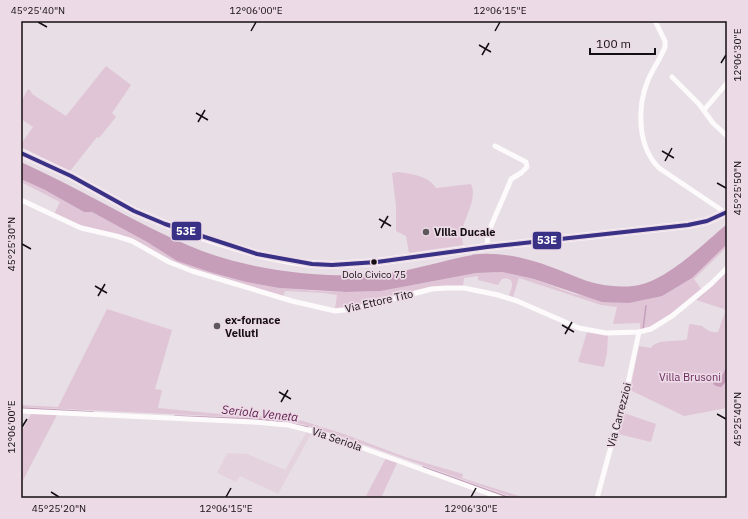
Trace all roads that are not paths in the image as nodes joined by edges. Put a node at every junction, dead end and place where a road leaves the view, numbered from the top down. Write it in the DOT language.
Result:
graph roads {
  1 [pos="654,21"];
  2 [pos="672,77"];
  3 [pos="727,83"];
  4 [pos="704,110"];
  5 [pos="727,136"];
  6 [pos="495,146"];
  7 [pos="21,152"];
  8 [pos="21,200"];
  9 [pos="726,213"];
  10 [pos="487,247"];
  11 [pos="727,268"];
  12 [pos="639,332"];
  13 [pos="21,410"];
  14 [pos="501,498"];
  15 [pos="597,498"];
  1 -- 9 [label="street"];
  2 -- 4 [label="street"];
  3 -- 4 [label="street"];
  4 -- 5 [label="street"];
  6 -- 10 [label="street"];
  7 -- 10 [label="main road"];
  8 -- 12 [label="street, Via Ettore Tito"];
  9 -- 10 [label="main road"];
  11 -- 12 [label="street, Via Ettore Tito"];
  12 -- 15 [label="street, Via Carrezzioi"];
  13 -- 14 [label="street, Via Seriola"];
}
